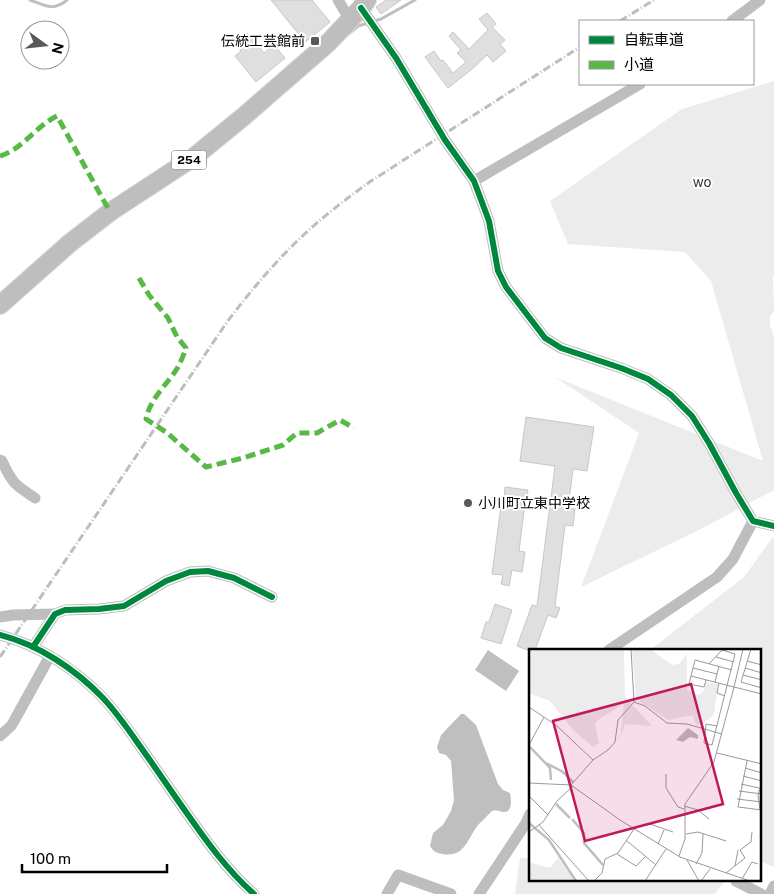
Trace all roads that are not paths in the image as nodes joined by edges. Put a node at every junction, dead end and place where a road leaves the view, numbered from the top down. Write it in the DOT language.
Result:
graph roads {
  1 [pos="338,0"];
  2 [pos="760,0"];
  3 [pos="359,9"];
  4 [pos="733,20"];
  5 [pos="638,85"];
  6 [pos="474,181"];
  7 [pos="0,305"];
  8 [pos="0,460"];
  9 [pos="35,498"];
  10 [pos="753,521"];
  11 [pos="774,526"];
  12 [pos="272,597"];
  13 [pos="55,614"];
  14 [pos="0,617"];
  15 [pos="0,635"];
  16 [pos="33,647"];
  17 [pos="610,649"];
  18 [pos="50,656"];
  19 [pos="0,736"];
  20 [pos="529,816"];
  21 [pos="738,882"];
  22 [pos="774,886"];
  23 [pos="254,894"];
  24 [pos="387,894"];
  25 [pos="451,894"];
  26 [pos="479,894"];
  27 [pos="761,894"];
  28 [pos="770,894"];
  1 -- 3 [label="street"];
  2 -- 4 [label="street"];
  3 -- 6 [label="street"];
  3 -- 7 [label="highway, 254"];
  5 -- 6 [label="street"];
  6 -- 10 [label="street"];
  8 -- 9 [label="street"];
  10 -- 11 [label="street"];
  10 -- 17 [label="street"];
  12 -- 13 [label="street"];
  13 -- 14 [label="street"];
  13 -- 16 [label="street"];
  15 -- 16 [label="street"];
  16 -- 18 [label="street"];
  18 -- 19 [label="street"];
  18 -- 23 [label="street"];
  20 -- 26 [label="street"];
  21 -- 27 [label="street"];
  22 -- 28 [label="street"];
  24 -- 25 [label="street"];
}
